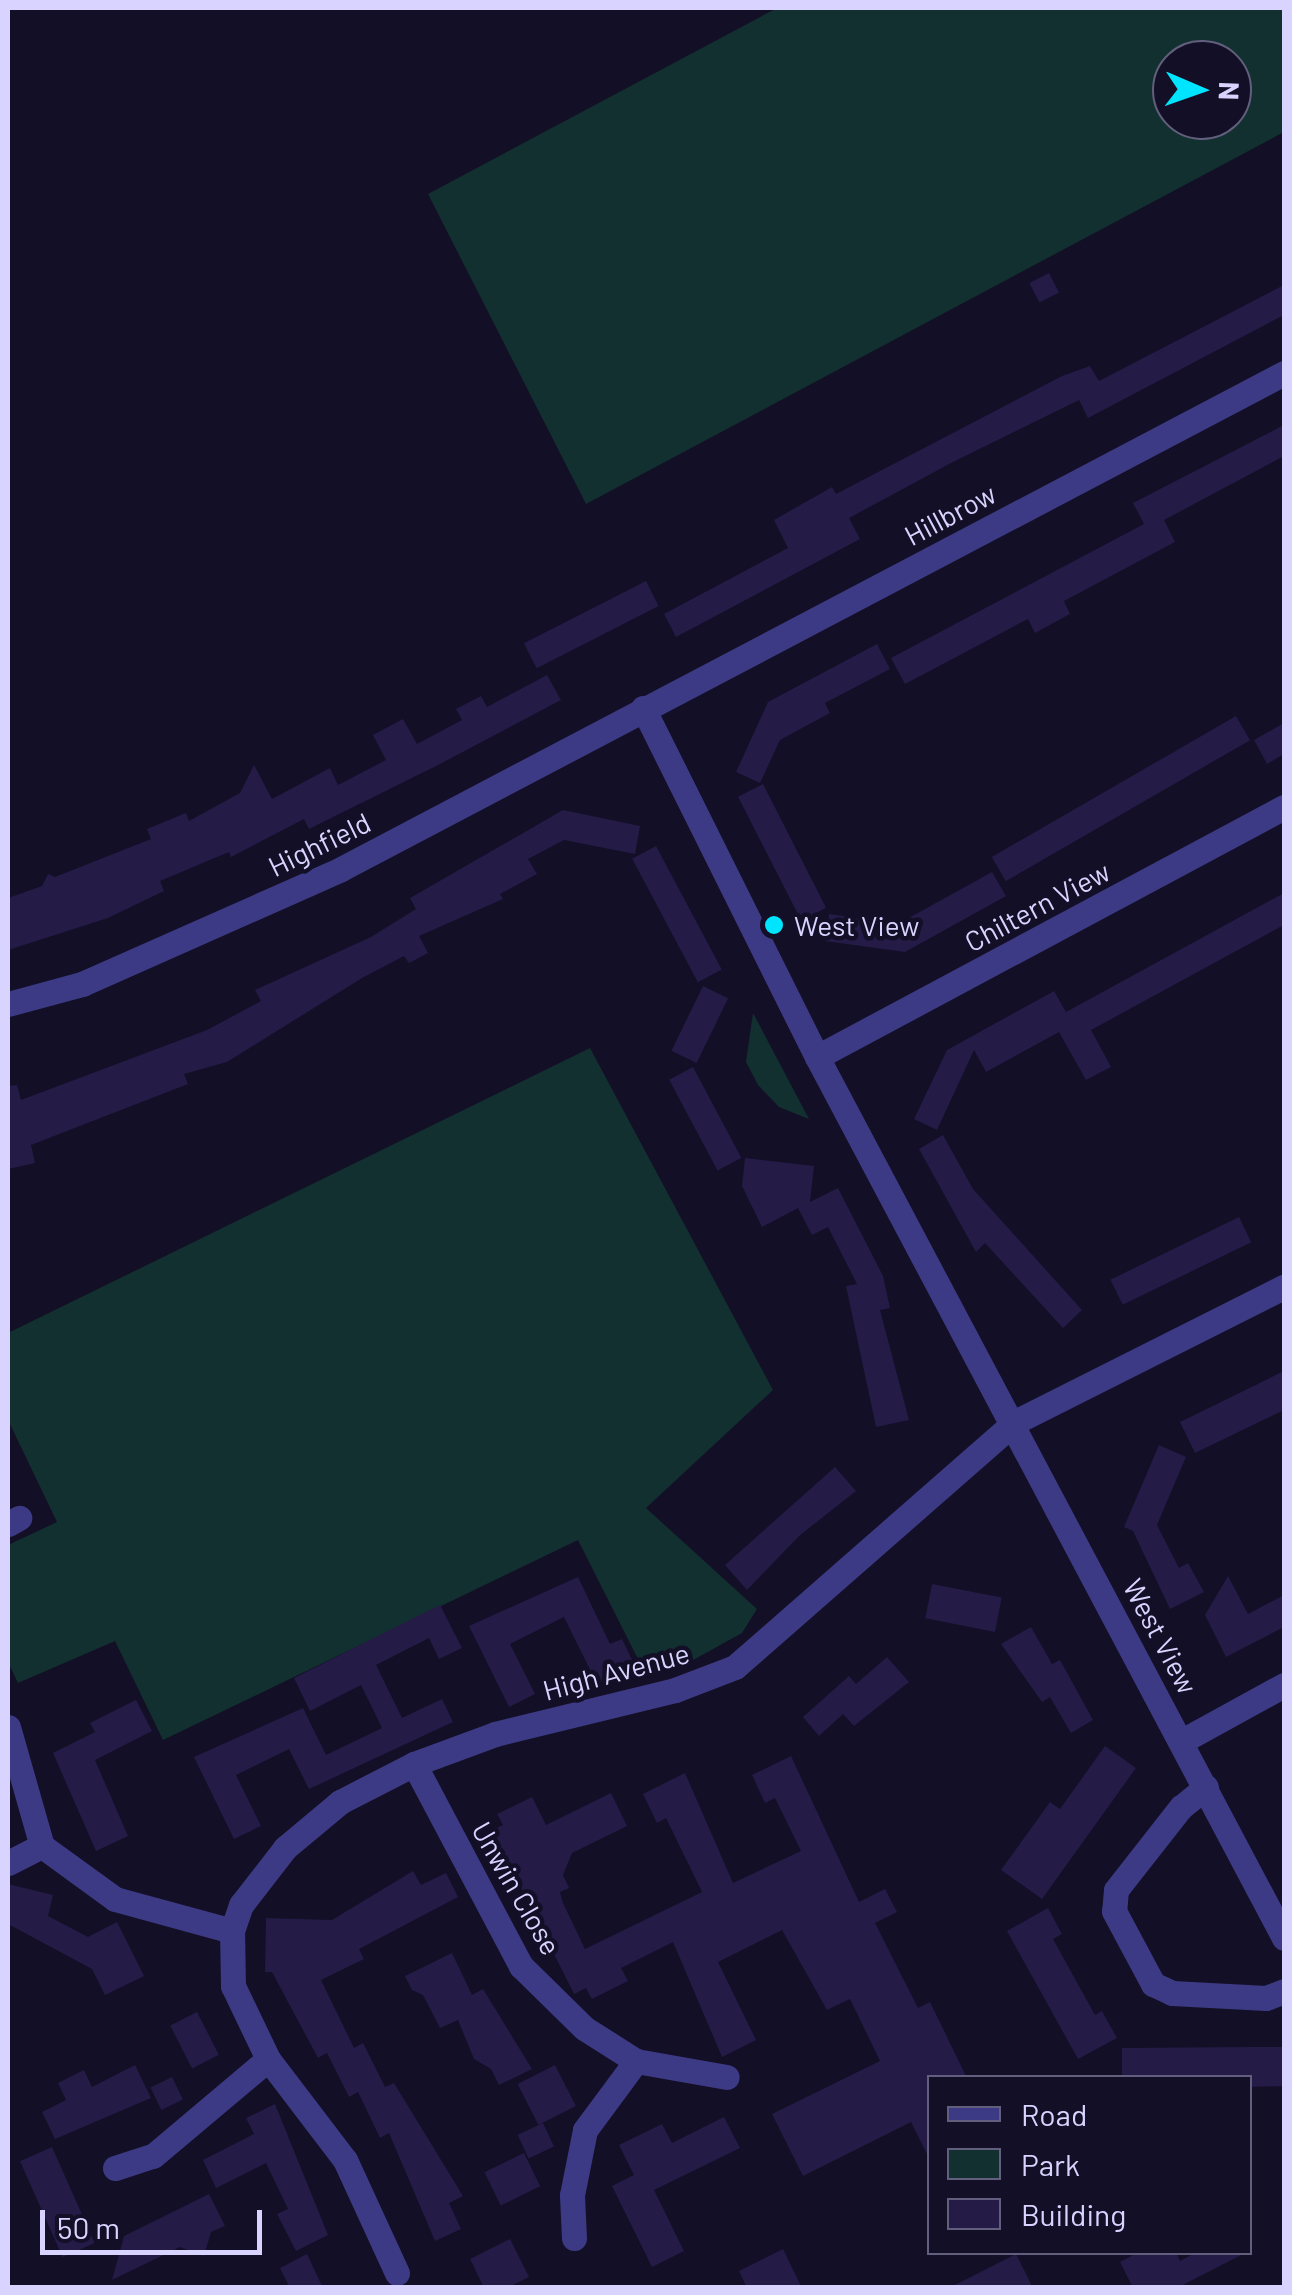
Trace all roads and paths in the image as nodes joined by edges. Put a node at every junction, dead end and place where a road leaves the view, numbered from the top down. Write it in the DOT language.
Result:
graph roads {
  1 [pos="1284,372"];
  2 [pos="643,708"];
  3 [pos="1284,807"];
  4 [pos="8,1004"];
  5 [pos="817,1057"];
  6 [pos="1284,1287"];
  7 [pos="1015,1422"];
  8 [pos="1284,1685"];
  9 [pos="8,1727"];
  10 [pos="1182,1741"];
  11 [pos="414,1764"];
  12 [pos="1206,1787"];
  13 [pos="42,1846"];
  14 [pos="8,1863"];
  15 [pos="232,1931"];
  16 [pos="1284,1938"];
  17 [pos="1284,1991"];
  18 [pos="268,2059"];
  19 [pos="636,2062"];
  20 [pos="727,2078"];
  21 [pos="115,2168"];
  22 [pos="574,2238"];
  23 [pos="397,2273"];
  1 -- 2 [label="street, Hillbrow"];
  2 -- 4 [label="street, Highfield"];
  2 -- 5 [label="street, West View"];
  3 -- 5 [label="street, Chiltern View"];
  5 -- 7 [label="street, West View"];
  6 -- 7 [label="street, High Avenue"];
  7 -- 10 [label="street, West View"];
  7 -- 11 [label="street, High Avenue"];
  8 -- 10 [label="street, West View"];
  9 -- 13 [label="street"];
  10 -- 12 [label="street, West View"];
  11 -- 15 [label="street, High Avenue"];
  11 -- 19 [label="street, Unwin Close"];
  12 -- 16 [label="street, West View"];
  12 -- 17 [label="street"];
  13 -- 14 [label="street"];
  13 -- 15 [label="street"];
  15 -- 18 [label="street, High Avenue"];
  18 -- 21 [label="street"];
  18 -- 23 [label="street, High Avenue"];
  19 -- 20 [label="street, Unwin Close"];
  19 -- 22 [label="street"];
}
